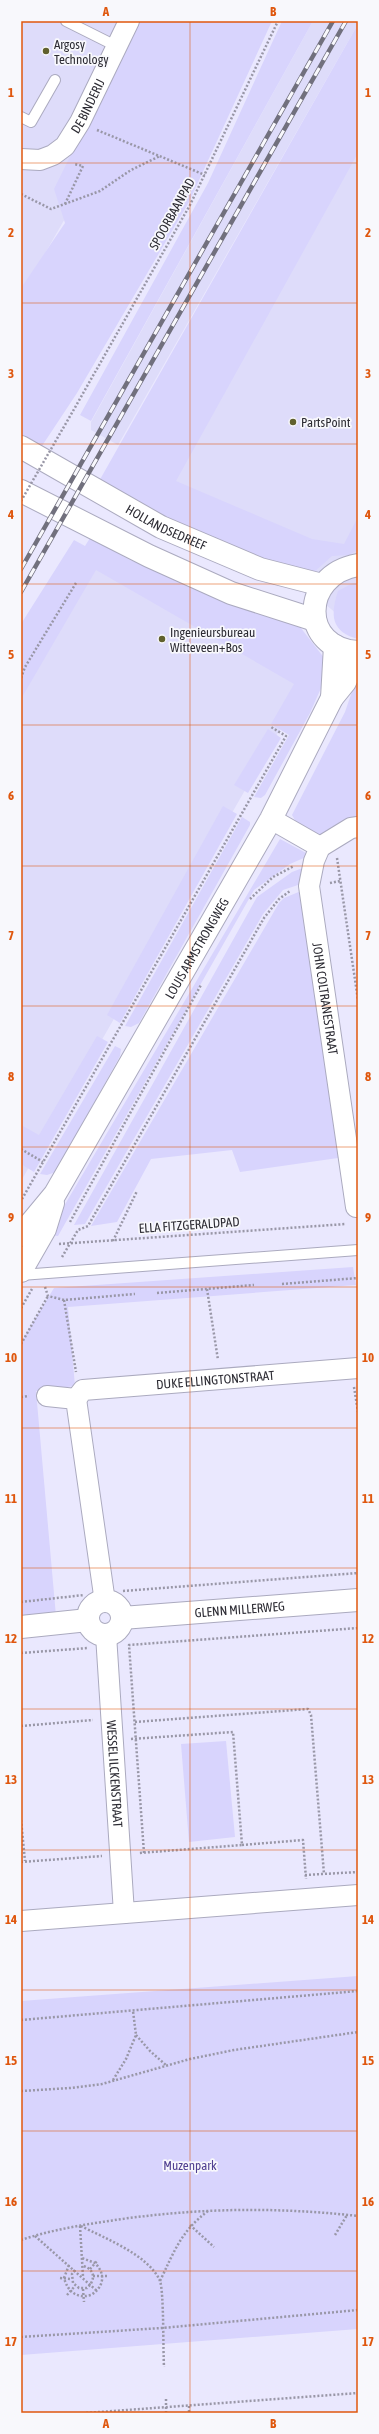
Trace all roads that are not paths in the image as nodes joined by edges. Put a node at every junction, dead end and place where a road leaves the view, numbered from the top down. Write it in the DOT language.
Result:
graph roads {
  1 [pos="66,21"];
  2 [pos="129,21"];
  3 [pos="116,46"];
  4 [pos="55,80"];
  5 [pos="21,117"];
  6 [pos="21,158"];
  7 [pos="21,447"];
  8 [pos="21,491"];
  9 [pos="358,565"];
  10 [pos="322,585"];
  11 [pos="315,620"];
  12 [pos="335,646"];
  13 [pos="358,652"];
  14 [pos="332,698"];
  15 [pos="271,819"];
  16 [pos="358,827"];
  17 [pos="317,854"];
  18 [pos="55,1194"];
  19 [pos="353,1215"];
  20 [pos="21,1235"];
  21 [pos="358,1250"];
  22 [pos="31,1272"];
  23 [pos="21,1275"];
  24 [pos="355,1368"];
  25 [pos="80,1395"];
  26 [pos="47,1396"];
  27 [pos="105,1597"];
  28 [pos="358,1600"];
  29 [pos="122,1618"];
  30 [pos="88,1620"];
  31 [pos="21,1627"];
  32 [pos="106,1641"];
  33 [pos="358,1895"];
  34 [pos="124,1913"];
  35 [pos="21,1921"];
  1 -- 3 [label="lane"];
  2 -- 3 [label="street, DE BINDERIJ"];
  3 -- 6 [label="street, DE BINDERIJ"];
  4 -- 5 [label="lane"];
  7 -- 10 [label="street, HOLLANDSEDREEF"];
  8 -- 11 [label="street"];
  9 -- 10 [label="street"];
  10 -- 11 [label="street"];
  11 -- 12 [label="street"];
  12 -- 13 [label="street"];
  12 -- 14 [label="street, LOUIS ARMSTRONGWEG"];
  13 -- 14 [label="street, LOUIS ARMSTRONGWEG"];
  14 -- 15 [label="street, LOUIS ARMSTRONGWEG"];
  15 -- 17 [label="street"];
  15 -- 18 [label="street, LOUIS ARMSTRONGWEG"];
  16 -- 17 [label="street"];
  17 -- 19 [label="street, JOHN COLTRANESTRAAT"];
  18 -- 20 [label="street, LOUIS ARMSTRONGWEG"];
  18 -- 22 [label="street, LOUIS ARMSTRONGWEG"];
  21 -- 22 [label="lane"];
  22 -- 23 [label="lane"];
  24 -- 25 [label="street, DUKE ELLINGTONSTRAAT"];
  25 -- 26 [label="street, DUKE ELLINGTONSTRAAT"];
  25 -- 27 [label="street"];
  27 -- 29 [label="street"];
  27 -- 30 [label="street"];
  28 -- 29 [label="street, GLENN MILLERWEG"];
  29 -- 32 [label="street"];
  30 -- 31 [label="street"];
  30 -- 32 [label="street"];
  32 -- 34 [label="street, WESSEL ILCKENSTRAAT"];
  33 -- 34 [label="street"];
  34 -- 35 [label="street"];
}
